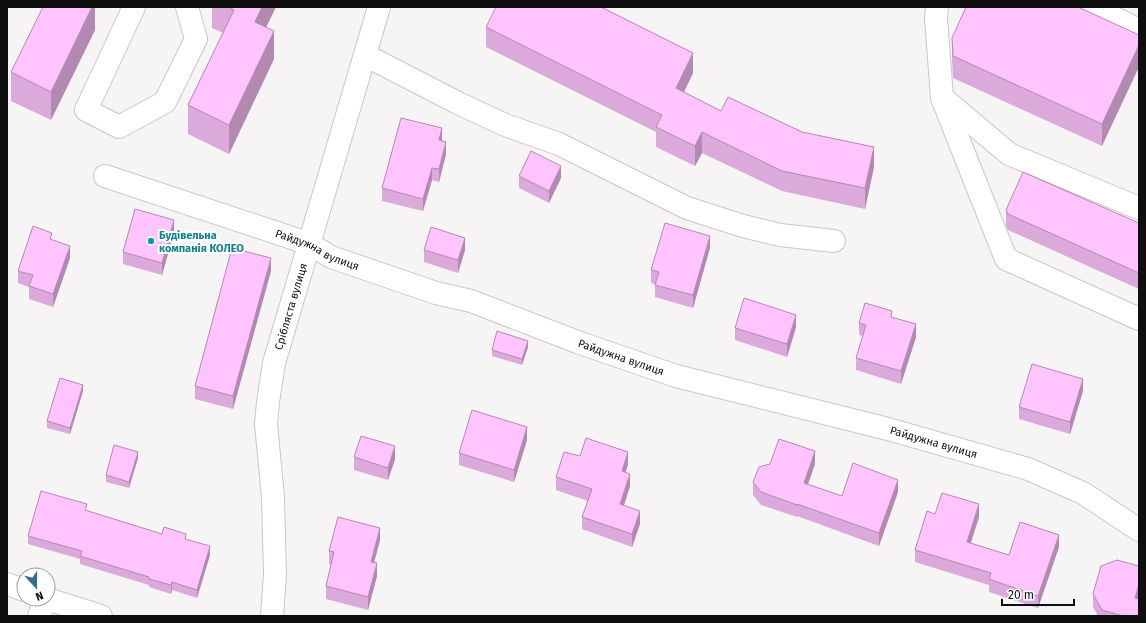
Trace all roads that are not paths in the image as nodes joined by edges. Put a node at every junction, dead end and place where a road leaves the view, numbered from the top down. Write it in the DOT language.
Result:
graph roads {
  1 [pos="134,7"];
  2 [pos="187,7"];
  3 [pos="379,7"];
  4 [pos="937,7"];
  5 [pos="1093,7"];
  6 [pos="1139,30"];
  7 [pos="365,55"];
  8 [pos="942,98"];
  9 [pos="105,176"];
  10 [pos="1139,208"];
  11 [pos="834,241"];
  12 [pos="310,244"];
  13 [pos="1139,319"];
  14 [pos="1139,530"];
  15 [pos="56,602"];
  16 [pos="101,616"];
  17 [pos="272,616"];
  1 -- 2 [label="street"];
  3 -- 7 [label="street, Срібляста вулиця"];
  4 -- 8 [label="street"];
  5 -- 6 [label="street"];
  7 -- 11 [label="street"];
  7 -- 12 [label="street, Срібляста вулиця"];
  8 -- 10 [label="street"];
  8 -- 13 [label="street"];
  9 -- 12 [label="street, Райдужна вулиця"];
  12 -- 14 [label="street, Райдужна вулиця"];
  12 -- 17 [label="street, Срібляста вулиця"];
  15 -- 16 [label="street"];
}
